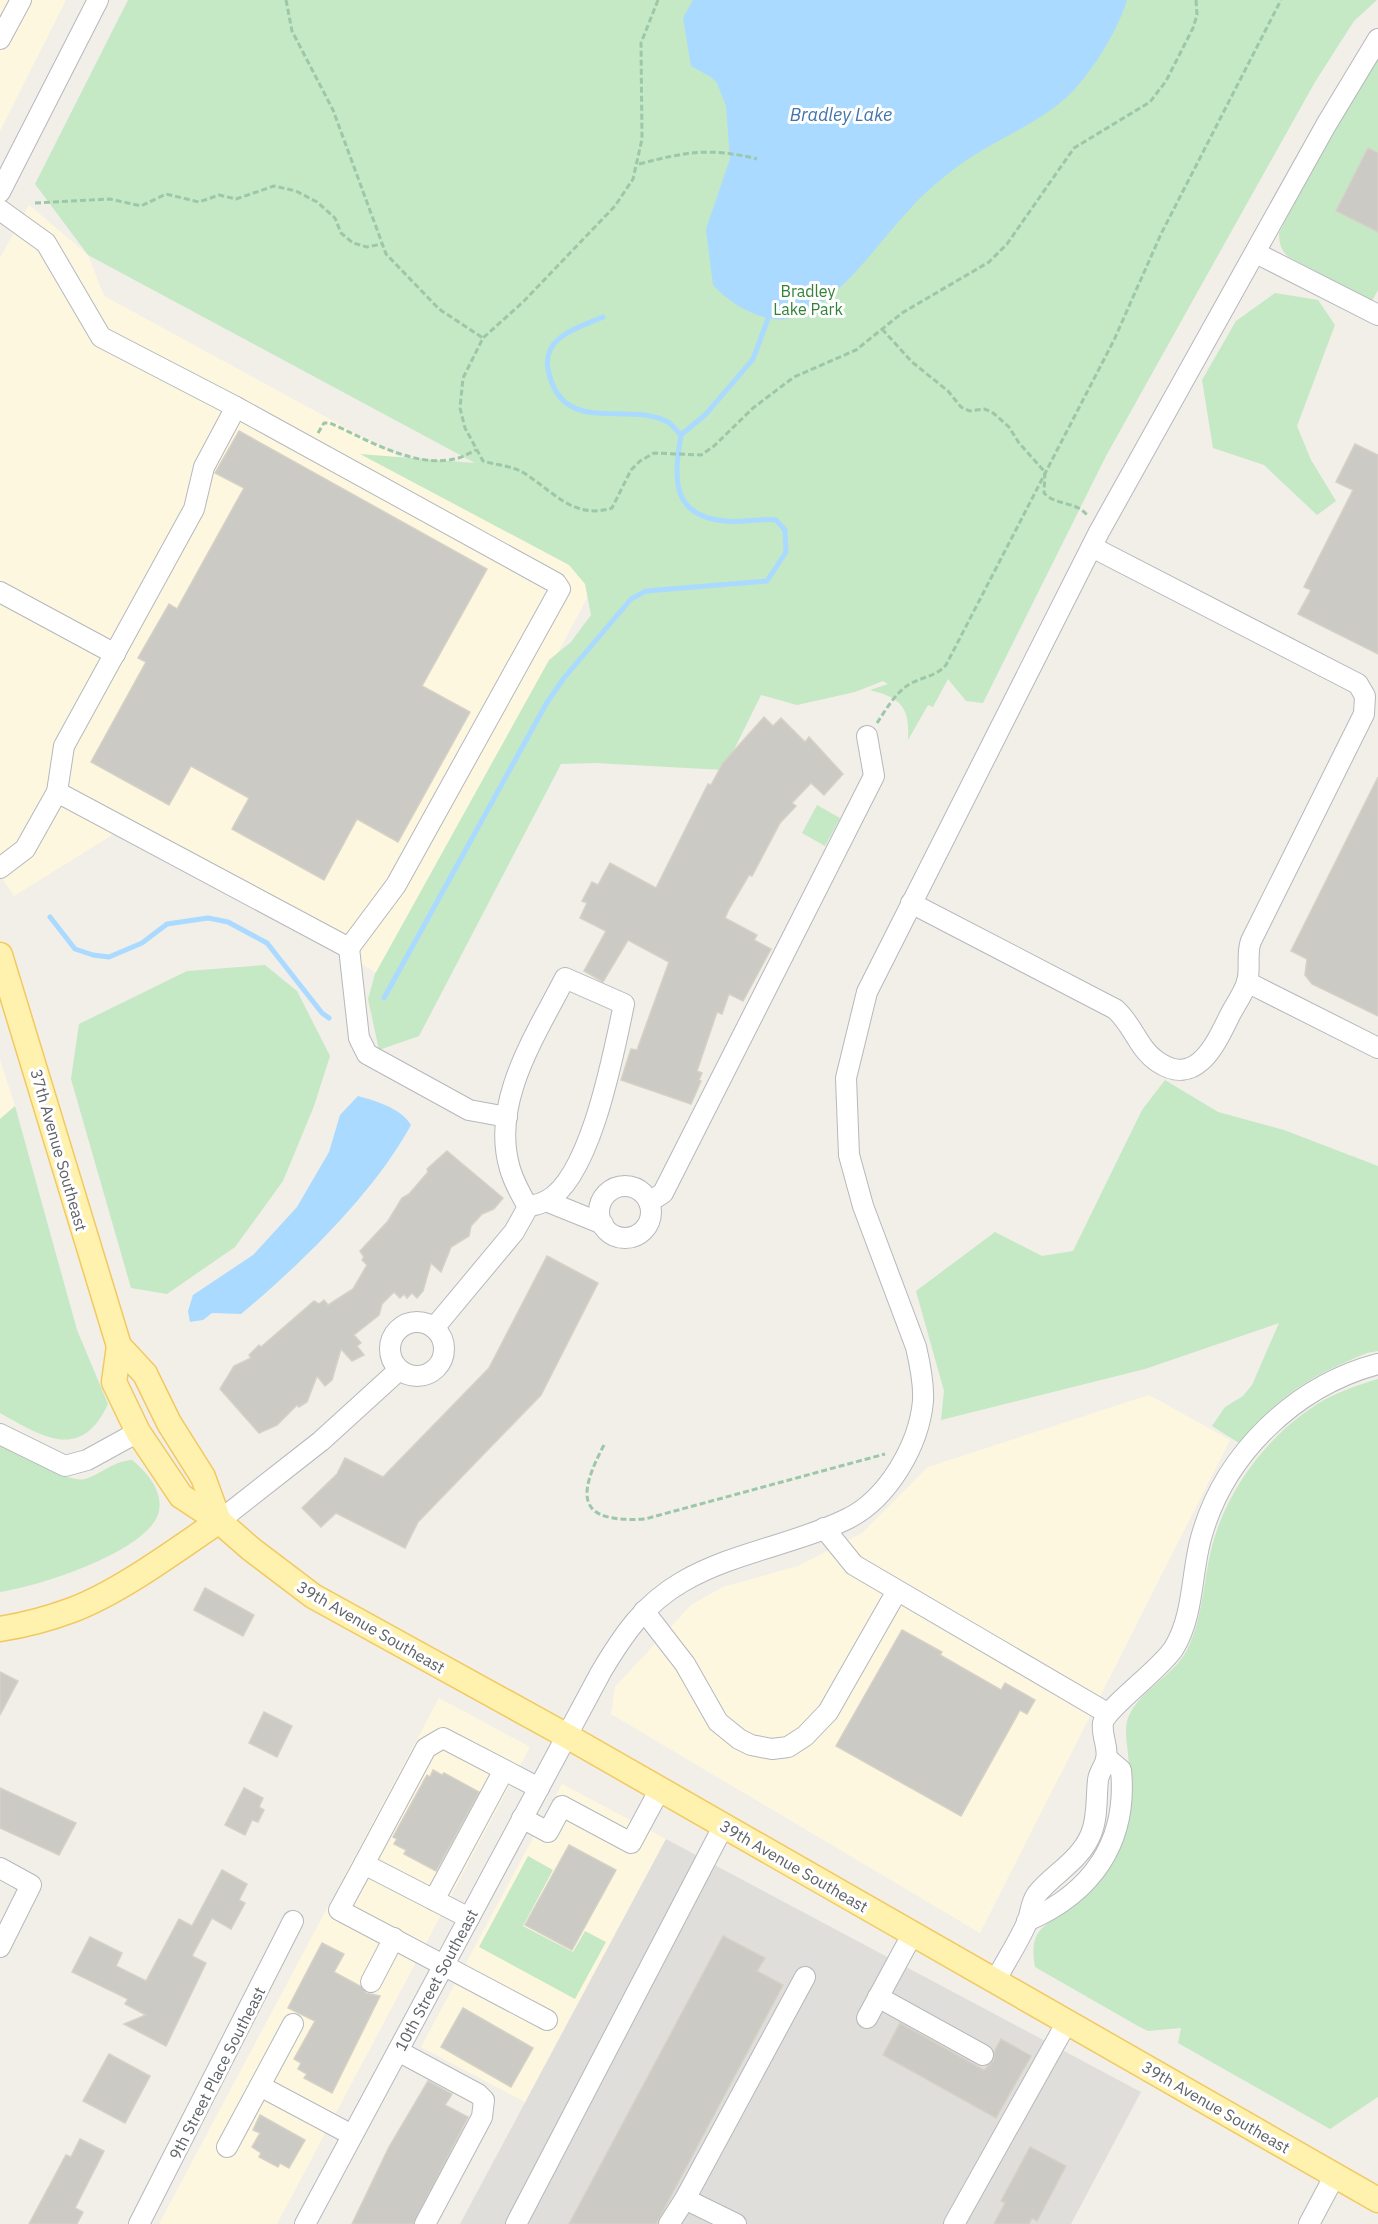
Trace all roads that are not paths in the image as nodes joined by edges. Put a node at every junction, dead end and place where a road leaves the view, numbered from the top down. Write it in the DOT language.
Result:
graph roads {
  1 [pos="21,0"];
  2 [pos="98,0"];
  3 [pos="0,39"];
  4 [pos="1378,39"];
  5 [pos="0,192"];
  6 [pos="0,210"];
  7 [pos="1256,253"];
  8 [pos="1378,315"];
  9 [pos="236,407"];
  10 [pos="1095,540"];
  11 [pos="0,592"];
  12 [pos="115,654"];
  13 [pos="867,736"];
  14 [pos="57,792"];
  15 [pos="0,868"];
  16 [pos="910,903"];
  17 [pos="349,948"];
  18 [pos="0,955"];
  19 [pos="1247,982"];
  20 [pos="1378,1048"];
  21 [pos="507,1117"];
  22 [pos="649,1202"];
  23 [pos="537,1204"];
  24 [pos="603,1224"];
  25 [pos="434,1328"];
  26 [pos="119,1346"];
  27 [pos="1378,1364"];
  28 [pos="399,1370"];
  29 [pos="169,1423"];
  30 [pos="138,1432"];
  31 [pos="0,1434"];
  32 [pos="219,1521"];
  33 [pos="824,1528"];
  34 [pos="897,1591"];
  35 [pos="644,1611"];
  36 [pos="0,1629"];
  37 [pos="1107,1713"];
  38 [pos="567,1736"];
  39 [pos="504,1770"];
  40 [pos="539,1788"];
  41 [pos="660,1789"];
  42 [pos="522,1818"];
  43 [pos="724,1825"];
  44 [pos="364,1864"];
  45 [pos="0,1869"];
  46 [pos="434,1900"];
  47 [pos="469,1918"];
  48 [pos="293,1921"];
  49 [pos="913,1933"];
  50 [pos="394,1938"];
  51 [pos="0,1947"];
  52 [pos="444,1964"];
  53 [pos="805,1977"];
  54 [pos="996,1980"];
  55 [pos="371,1982"];
  56 [pos="878,1997"];
  57 [pos="867,2018"];
  58 [pos="547,2020"];
  59 [pos="1067,2022"];
  60 [pos="293,2024"];
  61 [pos="398,2051"];
  62 [pos="983,2055"];
  63 [pos="260,2086"];
  64 [pos="352,2135"];
  65 [pos="227,2147"];
  66 [pos="1335,2175"];
  67 [pos="685,2199"];
  68 [pos="1378,2200"];
  69 [pos="140,2224"];
  70 [pos="305,2224"];
  71 [pos="425,2224"];
  72 [pos="516,2224"];
  73 [pos="669,2224"];
  74 [pos="736,2224"];
  75 [pos="954,2224"];
  76 [pos="1309,2224"];
  1 -- 3 [label="street"];
  2 -- 5 [label="street"];
  4 -- 7 [label="street, 10th Street Southeast"];
  6 -- 9 [label="street"];
  7 -- 8 [label="street"];
  7 -- 10 [label="street, 10th Street Southeast"];
  9 -- 12 [label="street"];
  9 -- 17 [label="street"];
  10 -- 16 [label="street, 10th Street Southeast"];
  10 -- 19 [label="street"];
  11 -- 12 [label="street"];
  12 -- 14 [label="street"];
  13 -- 22 [label="street"];
  14 -- 15 [label="street"];
  14 -- 17 [label="street"];
  16 -- 19 [label="street"];
  16 -- 33 [label="street, 10th Street Southeast"];
  17 -- 21 [label="street"];
  18 -- 26 [label="main road, 37th Avenue Southeast"];
  19 -- 20 [label="street"];
  21 -- 23 [label="street"];
  21 -- 23 [label="street"];
  22 -- 24 [label="street"];
  22 -- 24 [label="street"];
  23 -- 24 [label="street"];
  23 -- 25 [label="street"];
  25 -- 28 [label="street"];
  25 -- 28 [label="street"];
  26 -- 29 [label="main road, 37th Avenue Southeast"];
  26 -- 30 [label="main road, 37th Avenue Southeast"];
  27 -- 37 [label="street"];
  28 -- 32 [label="street"];
  29 -- 32 [label="main road, 39th Avenue Southeast"];
  30 -- 31 [label="street"];
  30 -- 32 [label="main road, 39th Avenue Southeast"];
  32 -- 36 [label="main road"];
  32 -- 38 [label="main road, 39th Avenue Southeast"];
  33 -- 34 [label="street"];
  33 -- 35 [label="street, 10th Street Southeast"];
  34 -- 35 [label="street"];
  34 -- 37 [label="street"];
  35 -- 38 [label="street, 10th Street Southeast"];
  37 -- 54 [label="street"];
  38 -- 40 [label="street, 10th Street Southeast"];
  38 -- 41 [label="main road, 39th Avenue Southeast"];
  39 -- 40 [label="street"];
  39 -- 44 [label="street"];
  39 -- 46 [label="street"];
  40 -- 42 [label="street, 10th Street Southeast"];
  41 -- 42 [label="street"];
  41 -- 43 [label="main road, 39th Avenue Southeast"];
  42 -- 47 [label="street, 10th Street Southeast"];
  43 -- 49 [label="main road, 39th Avenue Southeast"];
  43 -- 72 [label="street"];
  44 -- 46 [label="street"];
  44 -- 50 [label="street"];
  45 -- 51 [label="street"];
  46 -- 47 [label="street"];
  47 -- 52 [label="street, 10th Street Southeast"];
  48 -- 69 [label="street, 9th Street Place Southeast"];
  49 -- 54 [label="main road, 39th Avenue Southeast"];
  49 -- 56 [label="street"];
  50 -- 52 [label="street"];
  50 -- 55 [label="street"];
  52 -- 58 [label="street"];
  52 -- 61 [label="street, 10th Street Southeast"];
  53 -- 67 [label="street"];
  54 -- 59 [label="main road, 39th Avenue Southeast"];
  56 -- 57 [label="street"];
  56 -- 62 [label="street"];
  59 -- 66 [label="main road, 39th Avenue Southeast"];
  59 -- 75 [label="street"];
  60 -- 63 [label="street"];
  61 -- 64 [label="street, 10th Street Southeast"];
  61 -- 71 [label="street"];
  63 -- 64 [label="street"];
  63 -- 65 [label="street"];
  64 -- 70 [label="street, 10th Street Southeast"];
  66 -- 68 [label="main road, 39th Avenue Southeast"];
  66 -- 76 [label="street"];
  67 -- 73 [label="street"];
  67 -- 74 [label="street"];
}
